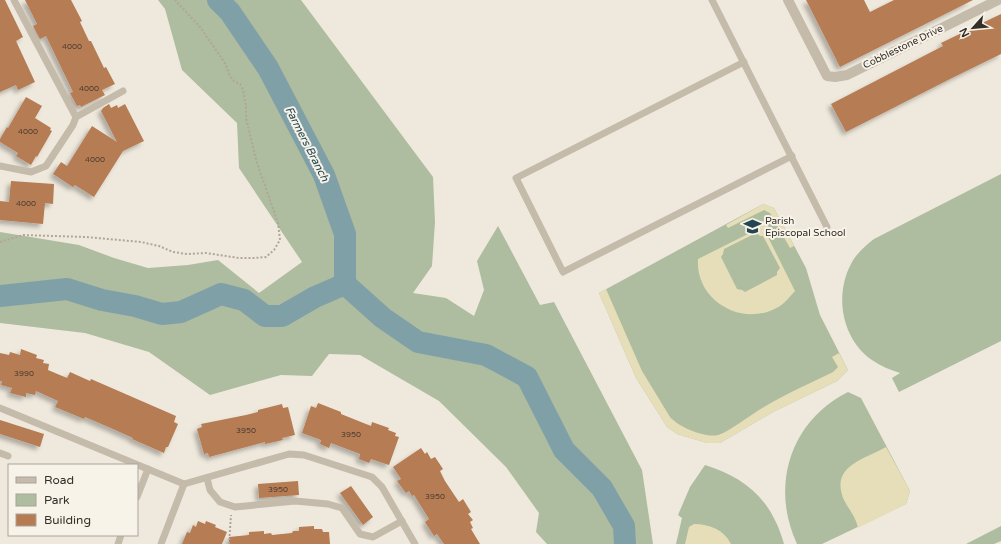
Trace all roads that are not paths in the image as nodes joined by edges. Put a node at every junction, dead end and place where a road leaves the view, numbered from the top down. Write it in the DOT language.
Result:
graph roads {
  1 [pos="14,0"];
  2 [pos="712,0"];
  3 [pos="788,0"];
  4 [pos="998,0"];
  5 [pos="744,62"];
  6 [pos="123,91"];
  7 [pos="76,117"];
  8 [pos="792,156"];
  9 [pos="0,166"];
  10 [pos="827,227"];
  11 [pos="0,408"];
  12 [pos="0,454"];
  13 [pos="8,456"];
  14 [pos="136,464"];
  15 [pos="138,465"];
  16 [pos="148,469"];
  17 [pos="206,478"];
  18 [pos="184,484"];
  19 [pos="138,494"];
  20 [pos="402,521"];
  21 [pos="161,544"];
  22 [pos="415,544"];
  1 -- 7 [label="lane"];
  2 -- 5 [label="lane"];
  3 -- 4 [label="street, Cobblestone Drive"];
  5 -- 8 [label="lane"];
  5 -- 8 [label="lane"];
  6 -- 7 [label="lane"];
  7 -- 9 [label="lane"];
  8 -- 10 [label="lane"];
  11 -- 14 [label="lane"];
  12 -- 13 [label="lane"];
  15 -- 16 [label="lane"];
  16 -- 18 [label="lane"];
  16 -- 19 [label="lane"];
  17 -- 18 [label="lane"];
  17 -- 20 [label="lane"];
  17 -- 20 [label="lane"];
  18 -- 21 [label="lane"];
  20 -- 22 [label="lane"];
}
